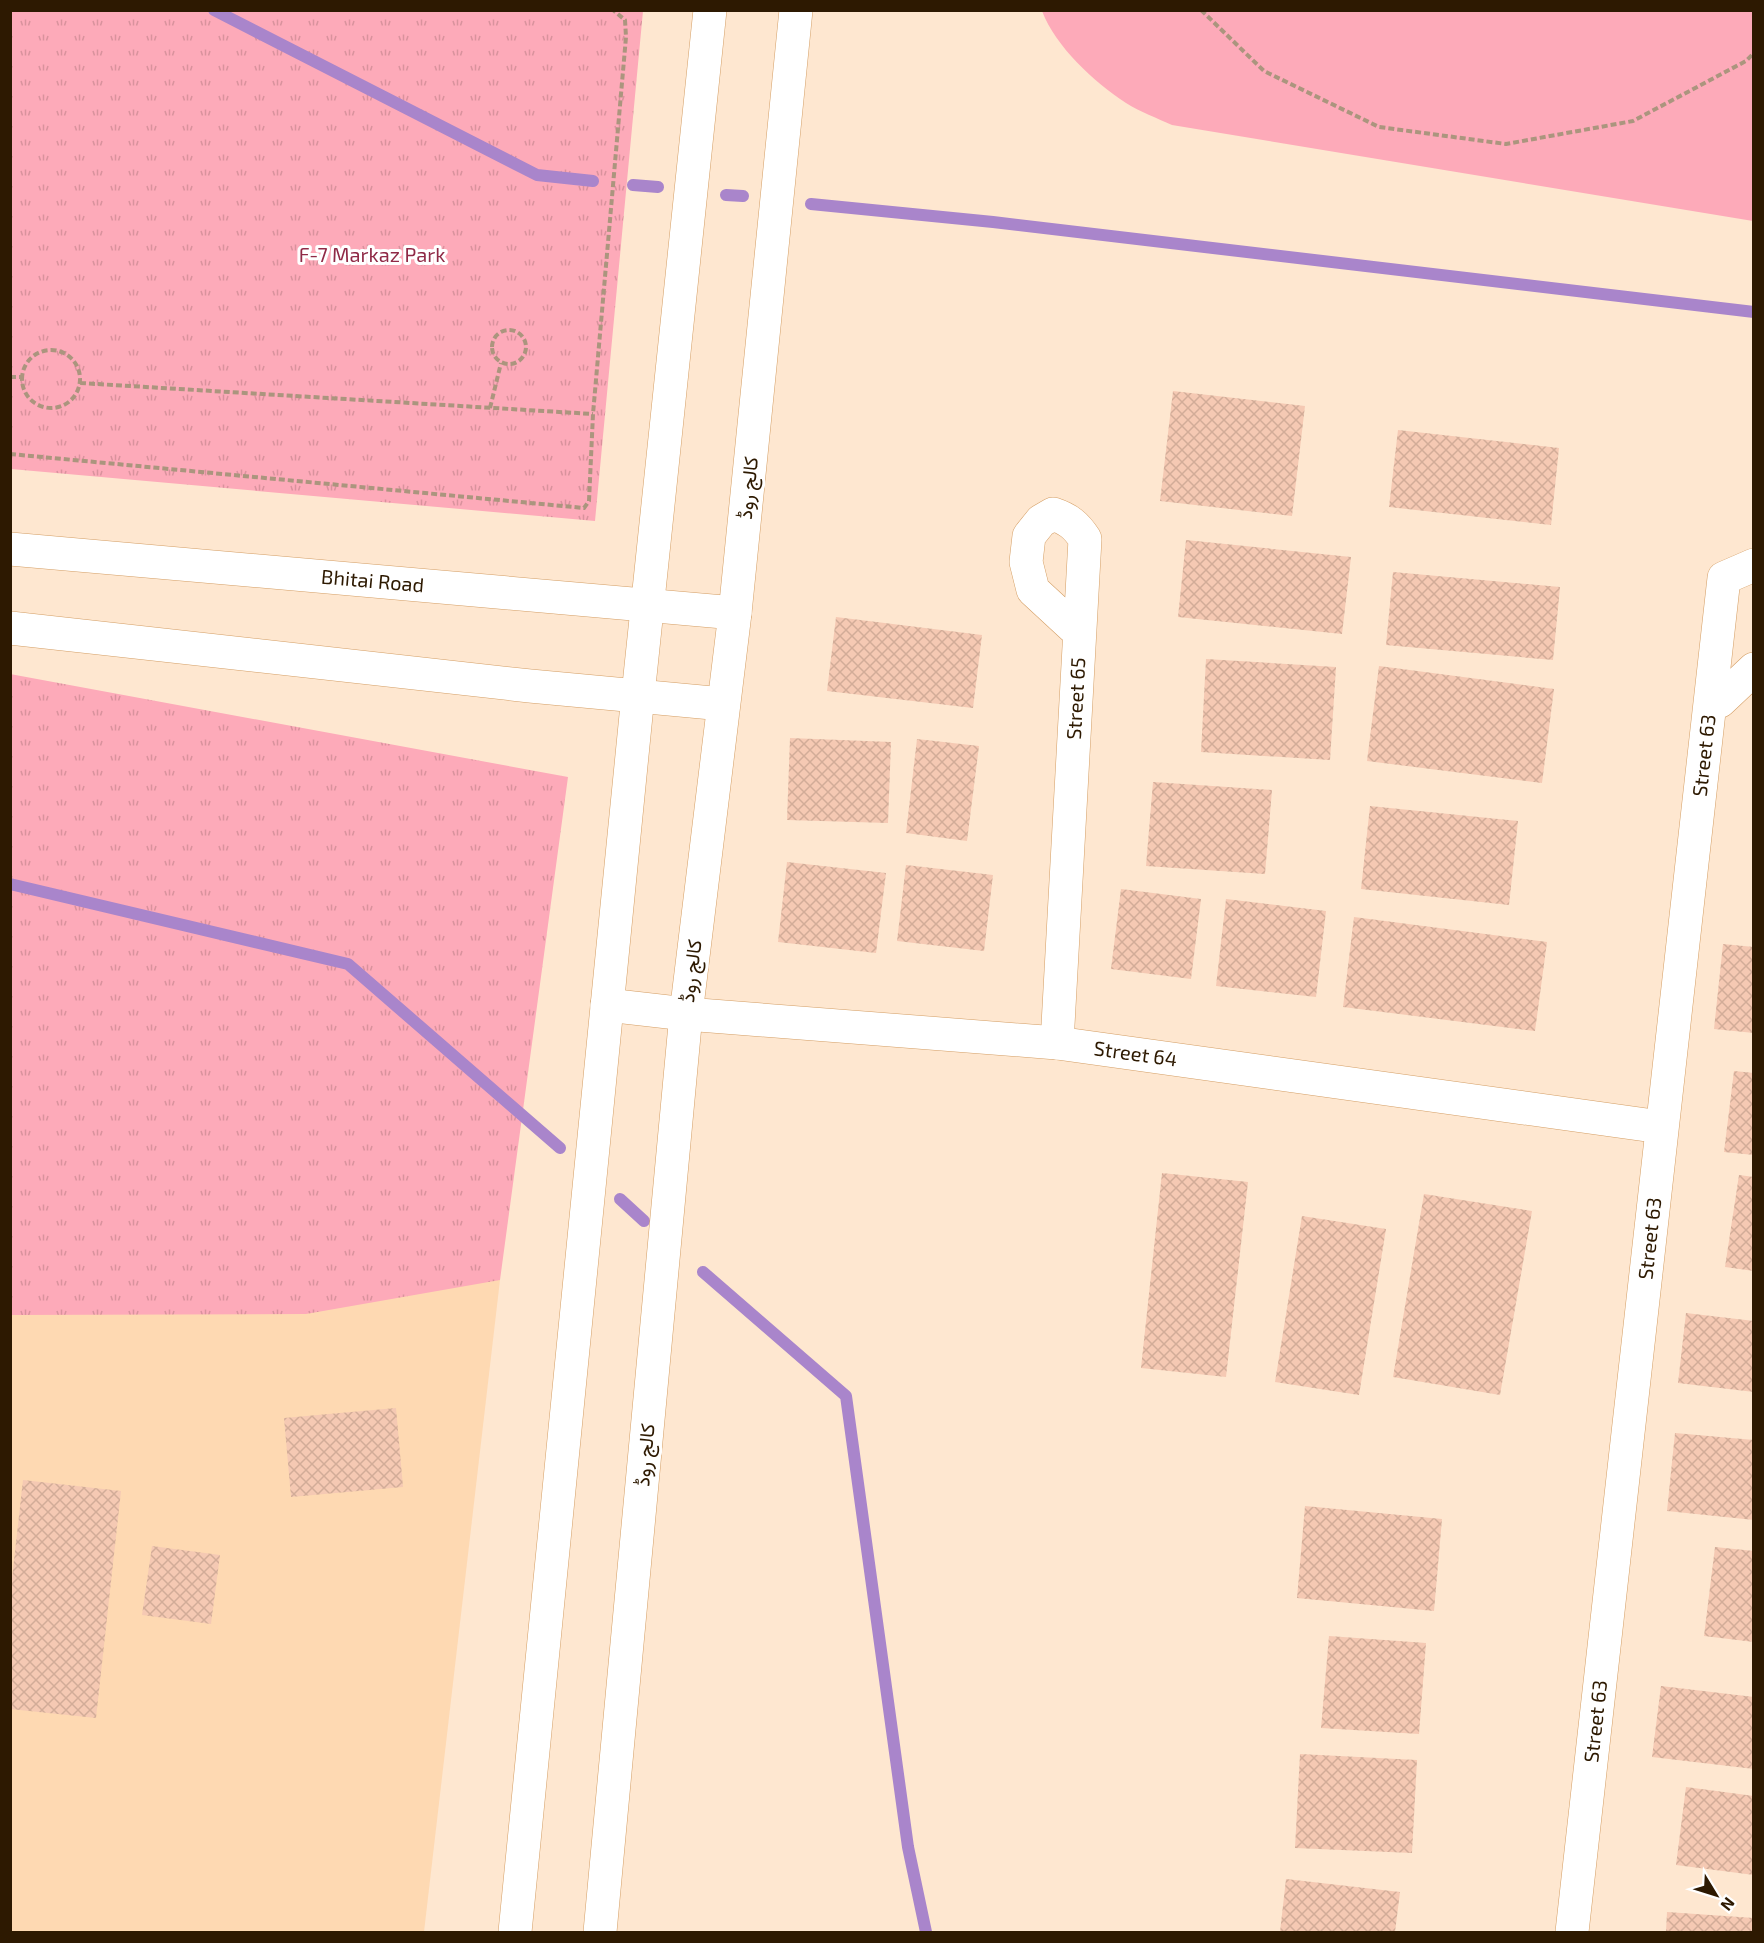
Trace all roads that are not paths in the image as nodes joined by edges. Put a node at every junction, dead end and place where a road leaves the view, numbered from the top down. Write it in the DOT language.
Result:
graph roads {
  1 [pos="710,10"];
  2 [pos="796,10"];
  3 [pos="10,549"];
  4 [pos="1754,565"];
  5 [pos="650,604"];
  6 [pos="735,613"];
  7 [pos="1073,627"];
  8 [pos="10,628"];
  9 [pos="1754,669"];
  10 [pos="638,695"];
  11 [pos="1720,701"];
  12 [pos="723,704"];
  13 [pos="607,1005"];
  14 [pos="686,1014"];
  15 [pos="1057,1043"];
  16 [pos="1661,1127"];
  17 [pos="516,1932"];
  18 [pos="600,1932"];
  19 [pos="1572,1932"];
  1 -- 5 [label="street"];
  2 -- 6 [label="street, کالج روڈ"];
  3 -- 5 [label="street, Bhitai Road"];
  4 -- 16 [label="street, Street 63"];
  5 -- 6 [label="street, Bhitai Road"];
  5 -- 10 [label="street"];
  6 -- 12 [label="street, کالج روڈ"];
  7 -- 15 [label="street, Street 65"];
  8 -- 10 [label="street"];
  9 -- 11 [label="street, Street 63"];
  10 -- 12 [label="street"];
  10 -- 13 [label="street"];
  12 -- 14 [label="street, کالج روڈ"];
  13 -- 14 [label="street, Street 64"];
  13 -- 17 [label="street"];
  14 -- 15 [label="street, Street 64"];
  14 -- 18 [label="street, کالج روڈ"];
  15 -- 16 [label="street, Street 64"];
  16 -- 19 [label="street, Street 63"];
}
